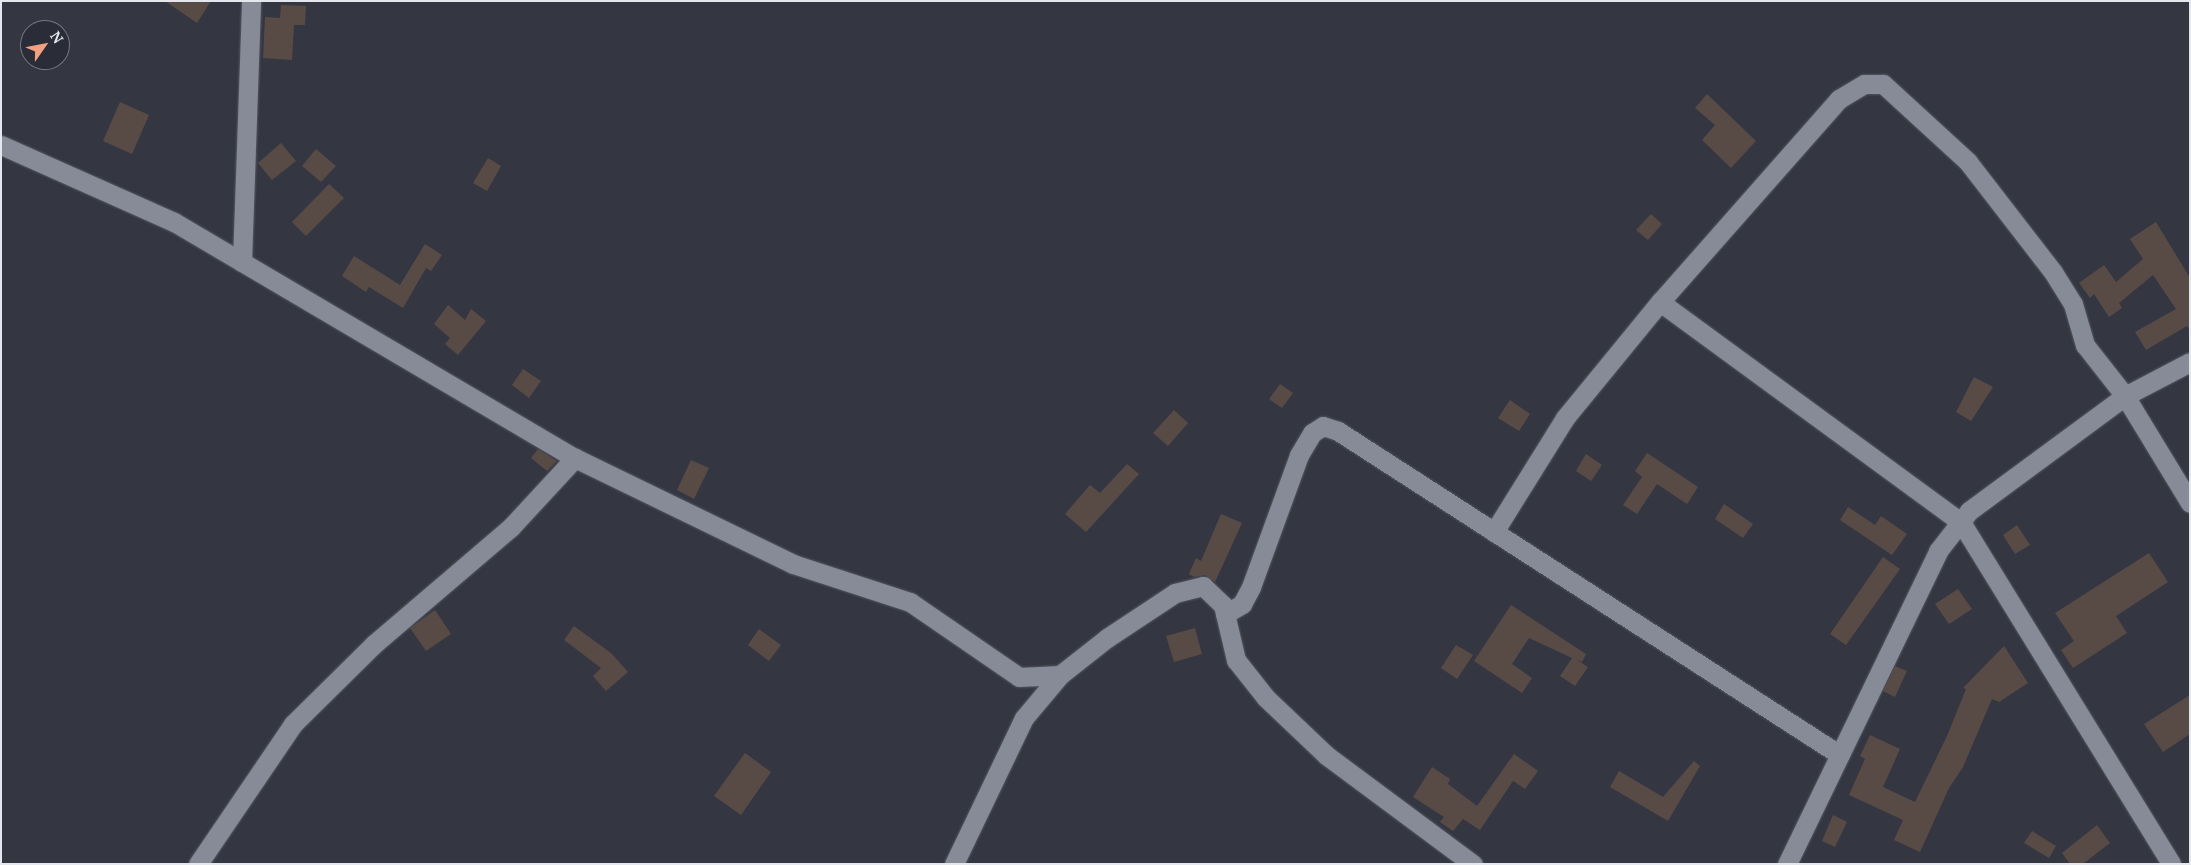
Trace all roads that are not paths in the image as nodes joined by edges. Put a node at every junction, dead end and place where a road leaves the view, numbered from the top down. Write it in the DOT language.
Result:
graph roads {
  1 [pos="251,1"];
  2 [pos="1,145"];
  3 [pos="242,262"];
  4 [pos="1660,302"];
  5 [pos="2190,362"];
  6 [pos="2125,396"];
  7 [pos="575,458"];
  8 [pos="2190,503"];
  9 [pos="1961,522"];
  10 [pos="1494,532"];
  11 [pos="1225,614"];
  12 [pos="1060,675"];
  13 [pos="1840,755"];
  14 [pos="198,864"];
  15 [pos="954,864"];
  16 [pos="1473,864"];
  17 [pos="1787,864"];
  18 [pos="2171,864"];
  1 -- 3 [label="street"];
  2 -- 3 [label="street"];
  3 -- 7 [label="street"];
  4 -- 6 [label="street"];
  4 -- 9 [label="street"];
  4 -- 10 [label="street"];
  5 -- 6 [label="street"];
  6 -- 8 [label="street"];
  6 -- 9 [label="street"];
  7 -- 12 [label="street"];
  7 -- 14 [label="street"];
  9 -- 13 [label="street"];
  9 -- 18 [label="street"];
  10 -- 11 [label="street"];
  10 -- 13 [label="street"];
  11 -- 12 [label="street"];
  11 -- 16 [label="street"];
  12 -- 15 [label="street"];
  13 -- 17 [label="street"];
}
